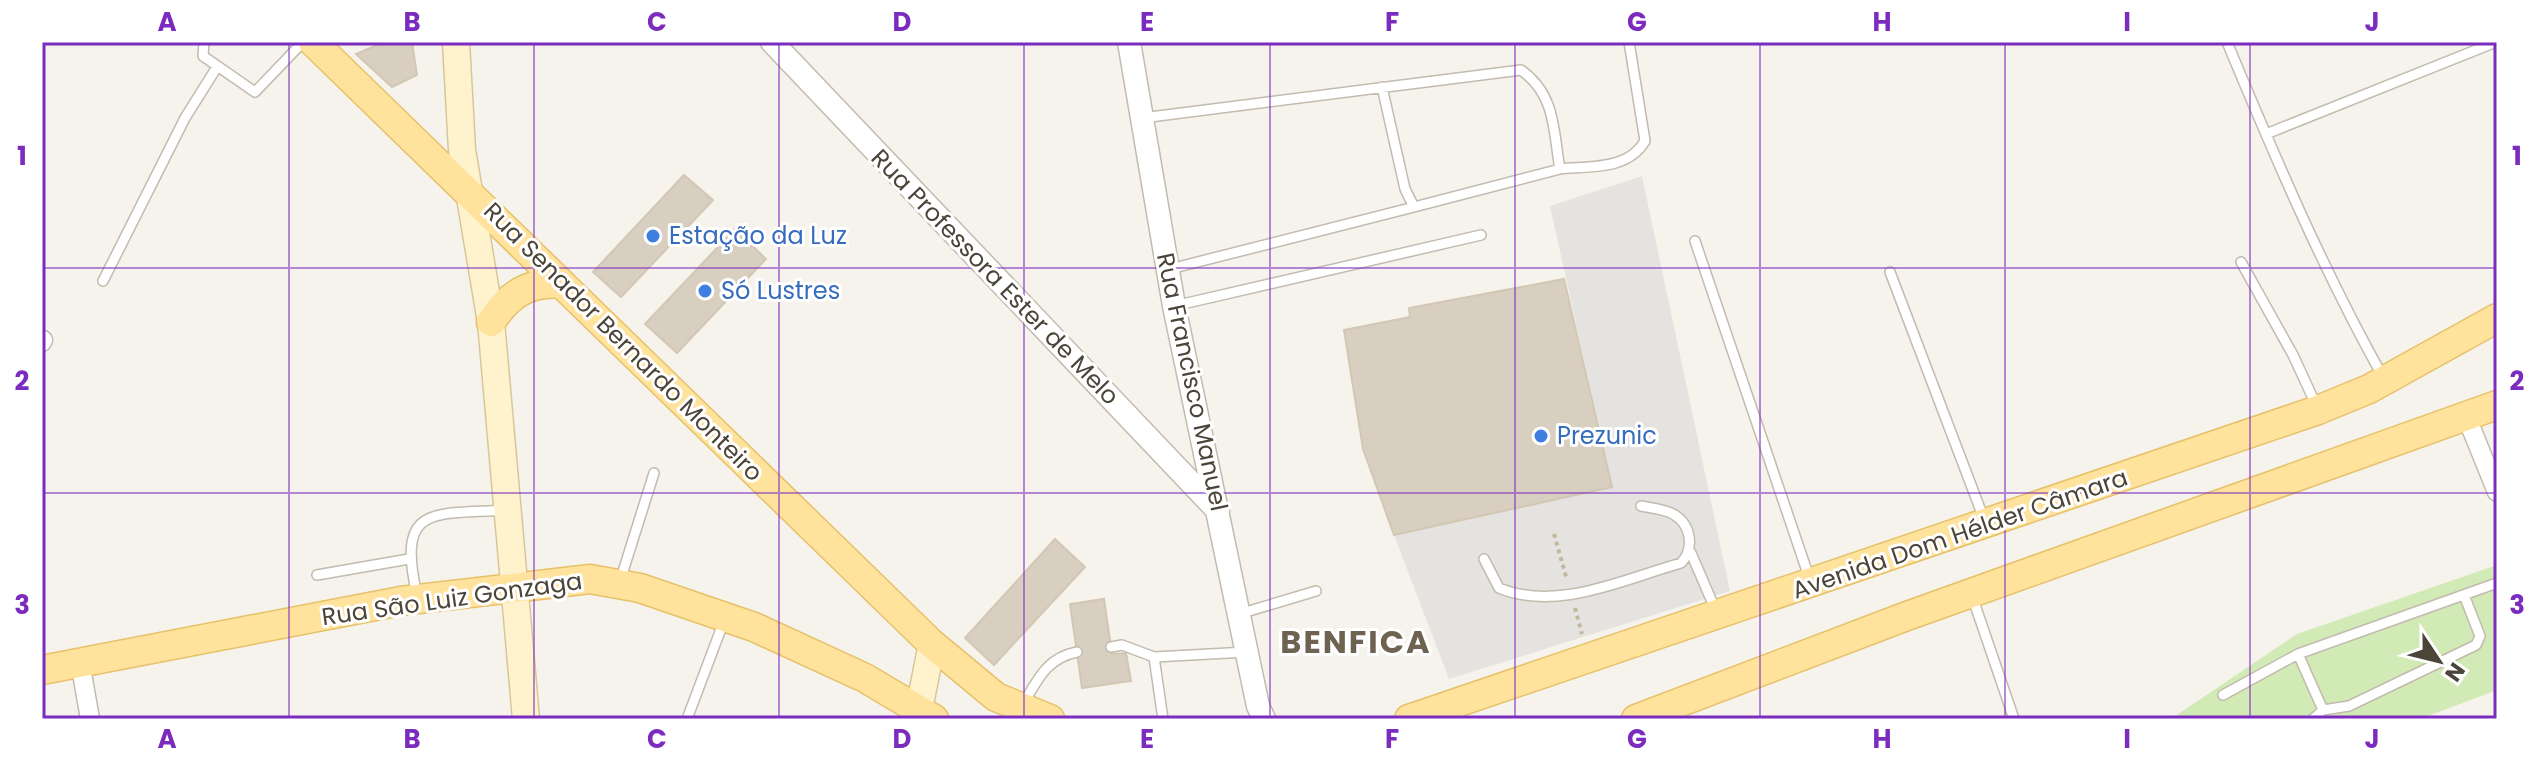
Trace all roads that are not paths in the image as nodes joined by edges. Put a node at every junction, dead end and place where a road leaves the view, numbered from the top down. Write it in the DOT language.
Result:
graph roads {
  1 [pos="204,42"];
  2 [pos="303,42"];
  3 [pos="313,42"];
  4 [pos="456,42"];
  5 [pos="772,42"];
  6 [pos="1129,42"];
  7 [pos="1629,42"];
  8 [pos="2227,42"];
  9 [pos="2496,42"];
  10 [pos="217,67"];
  11 [pos="1382,87"];
  12 [pos="1142,118"];
  13 [pos="2266,134"];
  14 [pos="1560,169"];
  15 [pos="471,192"];
  16 [pos="1414,207"];
  17 [pos="1481,235"];
  18 [pos="1695,241"];
  19 [pos="2241,262"];
  20 [pos="1168,270"];
  21 [pos="1890,272"];
  22 [pos="103,281"];
  23 [pos="562,284"];
  24 [pos="1174,306"];
  25 [pos="2497,318"];
  26 [pos="491,322"];
  27 [pos="2384,380"];
  28 [pos="2497,405"];
  29 [pos="2318,410"];
  30 [pos="2467,418"];
  31 [pos="654,473"];
  32 [pos="2497,492"];
  33 [pos="1641,506"];
  34 [pos="506,510"];
  35 [pos="1219,512"];
  36 [pos="1987,526"];
  37 [pos="1691,553"];
  38 [pos="409,559"];
  39 [pos="1484,559"];
  40 [pos="317,575"];
  41 [pos="2497,583"];
  42 [pos="1811,584"];
  43 [pos="619,585"];
  44 [pos="514,587"];
  45 [pos="1316,591"];
  46 [pos="1971,593"];
  47 [pos="2464,595"];
  48 [pos="418,600"];
  49 [pos="1239,614"];
  50 [pos="1717,614"];
  51 [pos="726,618"];
  52 [pos="932,644"];
  53 [pos="1111,647"];
  54 [pos="1077,652"];
  55 [pos="1247,652"];
  56 [pos="2298,654"];
  57 [pos="1154,657"];
  58 [pos="80,662"];
  59 [pos="42,670"];
  60 [pos="2223,695"];
  61 [pos="1020,709"];
  62 [pos="2323,710"];
  63 [pos="923,716"];
  64 [pos="90,719"];
  65 [pos="526,719"];
  66 [pos="687,719"];
  67 [pos="1050,719"];
  68 [pos="1163,719"];
  69 [pos="1264,719"];
  70 [pos="1409,719"];
  71 [pos="1636,719"];
  72 [pos="2014,719"];
  73 [pos="2313,719"];
  1 -- 10 [label="lane"];
  2 -- 10 [label="lane"];
  3 -- 15 [label="main road, Rua Senador Bernardo Monteiro"];
  4 -- 15 [label="main road"];
  5 -- 35 [label="street, Rua Professora Ester de Melo"];
  6 -- 12 [label="street, Rua Francisco Manuel"];
  7 -- 14 [label="lane"];
  8 -- 13 [label="lane"];
  9 -- 13 [label="lane"];
  10 -- 22 [label="lane"];
  11 -- 12 [label="lane"];
  11 -- 14 [label="lane"];
  11 -- 16 [label="lane"];
  12 -- 20 [label="street, Rua Francisco Manuel"];
  13 -- 27 [label="lane"];
  14 -- 16 [label="lane"];
  15 -- 23 [label="main road, Rua Senador Bernardo Monteiro"];
  15 -- 26 [label="main road"];
  16 -- 20 [label="lane"];
  17 -- 24 [label="lane"];
  18 -- 42 [label="lane"];
  19 -- 29 [label="lane"];
  20 -- 24 [label="street, Rua Francisco Manuel"];
  21 -- 36 [label="lane"];
  23 -- 26 [label="main road"];
  23 -- 52 [label="main road, Rua Senador Bernardo Monteiro"];
  24 -- 35 [label="street, Rua Francisco Manuel"];
  25 -- 27 [label="main road, Avenida Dom Hélder Câmara"];
  26 -- 34 [label="main road"];
  27 -- 29 [label="main road, Avenida Dom Hélder Câmara"];
  28 -- 30 [label="main road"];
  29 -- 36 [label="main road, Avenida Dom Hélder Câmara"];
  30 -- 32 [label="street"];
  30 -- 46 [label="main road"];
  31 -- 43 [label="lane"];
  33 -- 37 [label="lane"];
  34 -- 38 [label="lane"];
  34 -- 44 [label="main road"];
  35 -- 49 [label="street, Rua Francisco Manuel"];
  36 -- 42 [label="main road, Avenida Dom Hélder Câmara"];
  37 -- 39 [label="lane"];
  37 -- 50 [label="lane"];
  38 -- 40 [label="lane"];
  38 -- 48 [label="lane"];
  41 -- 47 [label="lane"];
  42 -- 50 [label="main road, Avenida Dom Hélder Câmara"];
  43 -- 44 [label="main road, Rua São Luiz Gonzaga"];
  43 -- 51 [label="main road, Rua São Luiz Gonzaga"];
  44 -- 48 [label="main road, Rua São Luiz Gonzaga"];
  44 -- 65 [label="main road"];
  45 -- 49 [label="lane"];
  46 -- 71 [label="main road"];
  46 -- 72 [label="lane"];
  47 -- 56 [label="lane"];
  47 -- 62 [label="lane"];
  48 -- 58 [label="main road, Rua São Luiz Gonzaga"];
  49 -- 55 [label="street, Rua Francisco Manuel"];
  50 -- 70 [label="main road, Avenida Dom Hélder Câmara"];
  51 -- 63 [label="main road, Rua São Luiz Gonzaga"];
  51 -- 66 [label="lane"];
  52 -- 61 [label="main road"];
  52 -- 63 [label="main road"];
  53 -- 57 [label="lane"];
  54 -- 61 [label="lane"];
  55 -- 57 [label="lane"];
  55 -- 69 [label="street, Rua Francisco Manuel"];
  56 -- 60 [label="lane"];
  56 -- 62 [label="lane"];
  57 -- 68 [label="lane"];
  58 -- 59 [label="main road, Rua São Luiz Gonzaga"];
  58 -- 64 [label="street"];
  61 -- 67 [label="main road"];
  62 -- 73 [label="lane"];
}
